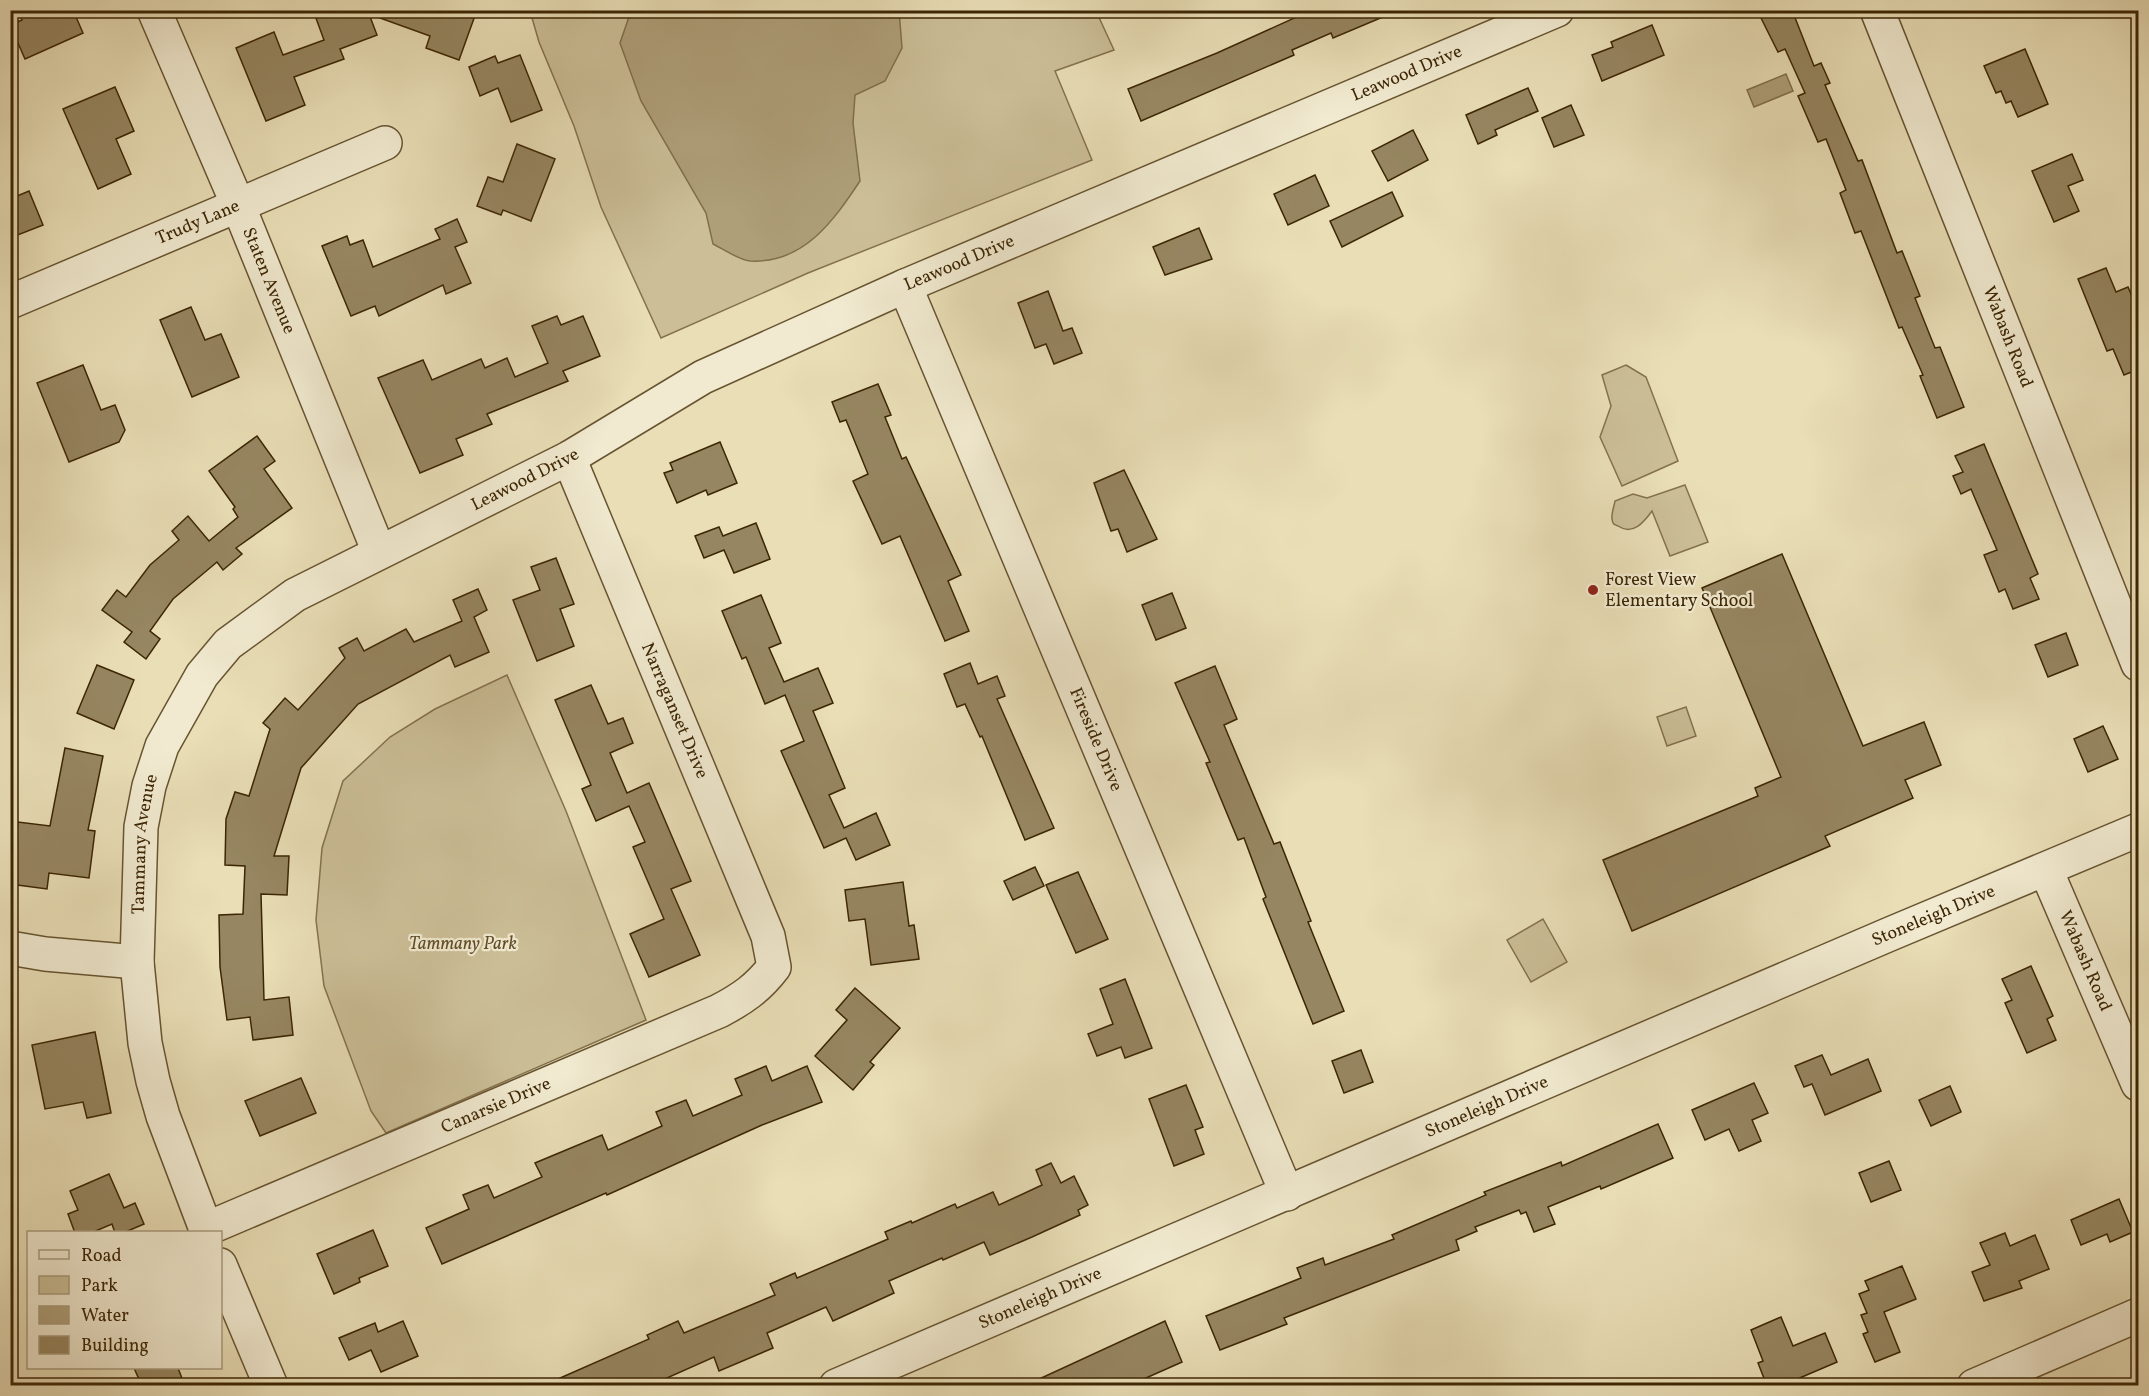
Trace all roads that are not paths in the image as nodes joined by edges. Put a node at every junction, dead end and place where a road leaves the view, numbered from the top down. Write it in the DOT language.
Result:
graph roads {
  1 [pos="154,10"];
  2 [pos="1557,10"];
  3 [pos="1877,10"];
  4 [pos="385,143"];
  5 [pos="238,205"];
  6 [pos="905,286"];
  7 [pos="10,302"];
  8 [pos="569,458"];
  9 [pos="379,552"];
  10 [pos="2139,664"];
  11 [pos="2139,831"];
  12 [pos="2046,870"];
  13 [pos="10,948"];
  14 [pos="137,962"];
  15 [pos="774,967"];
  16 [pos="2139,1084"];
  17 [pos="1287,1194"];
  18 [pos="206,1231"];
  19 [pos="222,1270"];
  20 [pos="2139,1315"];
  21 [pos="270,1386"];
  22 [pos="836,1386"];
  23 [pos="1974,1386"];
  1 -- 5 [label="street, Staten Avenue"];
  2 -- 6 [label="street, Leawood Drive"];
  3 -- 10 [label="street, Wabash Road"];
  4 -- 5 [label="street, Trudy Lane"];
  5 -- 7 [label="street, Trudy Lane"];
  5 -- 9 [label="street, Staten Avenue"];
  6 -- 8 [label="street, Leawood Drive"];
  6 -- 17 [label="street, Fireside Drive"];
  8 -- 9 [label="street, Leawood Drive"];
  8 -- 15 [label="street, Narraganset Drive"];
  9 -- 14 [label="street, Tammany Avenue"];
  11 -- 12 [label="street, Stoneleigh Drive"];
  12 -- 16 [label="street, Wabash Road"];
  12 -- 17 [label="street, Stoneleigh Drive"];
  13 -- 14 [label="street"];
  14 -- 18 [label="street, Tammany Avenue"];
  15 -- 18 [label="street, Canarsie Drive"];
  17 -- 22 [label="street, Stoneleigh Drive"];
  19 -- 21 [label="street"];
  20 -- 23 [label="street"];
}
